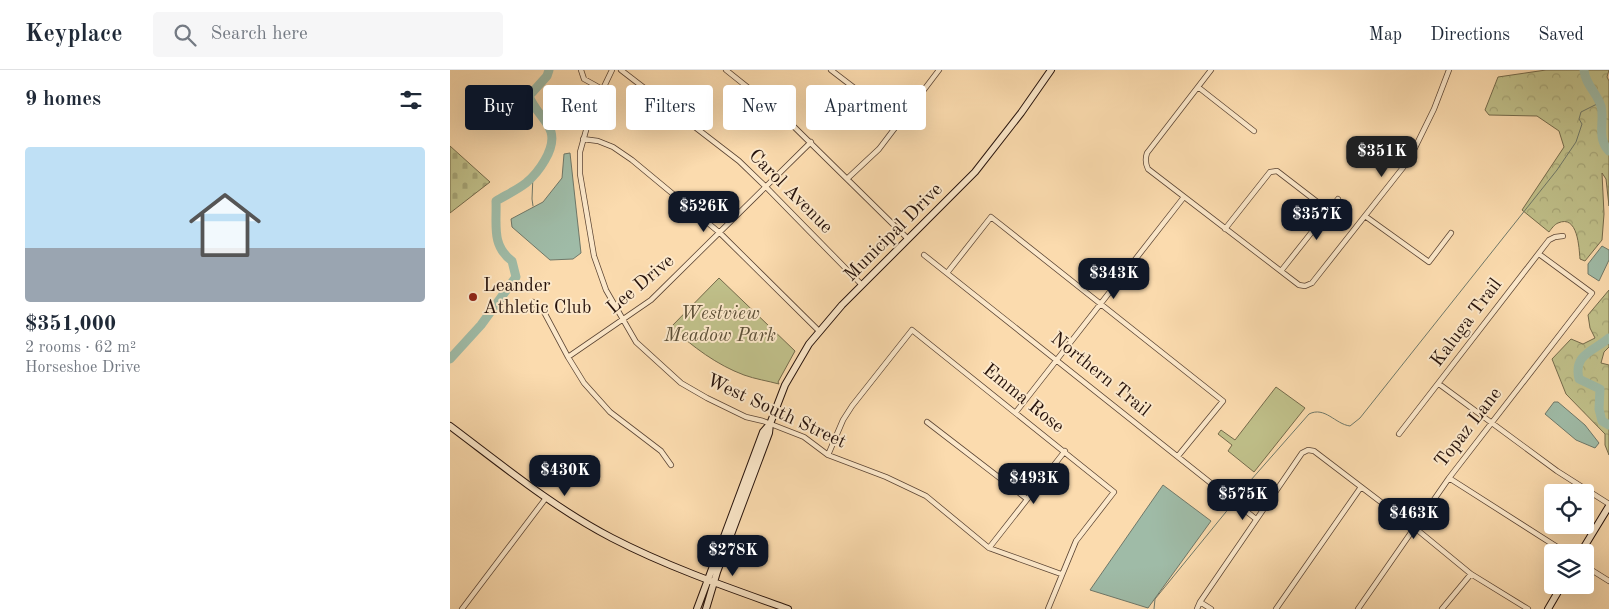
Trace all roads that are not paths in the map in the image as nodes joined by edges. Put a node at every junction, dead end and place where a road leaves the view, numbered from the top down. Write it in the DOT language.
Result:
graph roads {
  1 [pos="581,70"];
  2 [pos="612,70"];
  3 [pos="621,70"];
  4 [pos="726,70"];
  5 [pos="831,70"];
  6 [pos="939,70"];
  7 [pos="1051,70"];
  8 [pos="1211,70"];
  9 [pos="1450,70"];
  10 [pos="595,85"];
  11 [pos="604,85"];
  12 [pos="851,85"];
  13 [pos="1198,87"];
  14 [pos="926,88"];
  15 [pos="586,130"];
  16 [pos="894,130"];
  17 [pos="1254,131"];
  18 [pos="583,138"];
  19 [pos="811,142"];
  20 [pos="848,178"];
  21 [pos="766,187"];
  22 [pos="1184,197"];
  23 [pos="1338,199"];
  24 [pos="1329,211"];
  25 [pos="1365,216"];
  26 [pos="1225,229"];
  27 [pos="720,233"];
  28 [pos="1451,233"];
  29 [pos="1563,236"];
  30 [pos="908,239"];
  31 [pos="1539,254"];
  32 [pos="924,255"];
  33 [pos="1281,271"];
  34 [pos="947,273"];
  35 [pos="862,285"];
  36 [pos="533,302"];
  37 [pos="1102,303"];
  38 [pos="623,321"];
  39 [pos="819,331"];
  40 [pos="568,357"];
  41 [pos="1056,360"];
  42 [pos="1439,384"];
  43 [pos="1016,412"];
  44 [pos="927,422"];
  45 [pos="770,424"];
  46 [pos="1491,424"];
  47 [pos="450,426"];
  48 [pos="1399,434"];
  49 [pos="1065,451"];
  50 [pos="828,455"];
  51 [pos="1178,456"];
  52 [pos="671,465"];
  53 [pos="1449,478"];
  54 [pos="1361,487"];
  55 [pos="546,498"];
  56 [pos="1027,500"];
  57 [pos="1609,505"];
  58 [pos="1256,519"];
  59 [pos="1414,528"];
  60 [pos="1552,544"];
  61 [pos="1586,544"];
  62 [pos="989,548"];
  63 [pos="1594,572"];
  64 [pos="1061,574"];
  65 [pos="1471,574"];
  66 [pos="712,581"];
  67 [pos="1609,581"];
  68 [pos="1557,594"];
  69 [pos="1200,602"];
  70 [pos="1049,608"];
  71 [pos="462,609"];
  72 [pos="697,609"];
  73 [pos="706,609"];
  74 [pos="788,609"];
  75 [pos="1055,609"];
  76 [pos="1197,609"];
  77 [pos="1211,609"];
  78 [pos="1276,609"];
  79 [pos="1358,609"];
  80 [pos="1442,609"];
  81 [pos="1528,609"];
  82 [pos="1548,609"];
  1 -- 10 [label="street"];
  2 -- 11 [label="street, West South Street"];
  3 -- 21 [label="street, Carol Avenue"];
  4 -- 19 [label="street"];
  5 -- 12 [label="street"];
  6 -- 14 [label="street"];
  7 -- 30 [label="street, Municipal Drive"];
  8 -- 13 [label="street"];
  9 -- 25 [label="street"];
  13 -- 17 [label="street"];
  13 -- 22 [label="street"];
  15 -- 18 [label="street, West South Street"];
  16 -- 20 [label="street"];
  18 -- 27 [label="street"];
  18 -- 38 [label="street, West South Street"];
  19 -- 20 [label="street"];
  19 -- 21 [label="street, Lee Drive"];
  20 -- 30 [label="street"];
  21 -- 27 [label="street, Lee Drive"];
  21 -- 35 [label="street, Carol Avenue"];
  22 -- 26 [label="street"];
  22 -- 37 [label="street"];
  23 -- 24 [label="street"];
  24 -- 26 [label="street"];
  24 -- 33 [label="street"];
  25 -- 28 [label="street"];
  25 -- 33 [label="street"];
  26 -- 33 [label="street"];
  27 -- 38 [label="street, Lee Drive"];
  27 -- 39 [label="street"];
  29 -- 31 [label="street, Kaluga Trail"];
  30 -- 35 [label="street, Municipal Drive"];
  31 -- 42 [label="street, Kaluga Trail"];
  31 -- 46 [label="street, Topaz Lane"];
  32 -- 34 [label="street, Northern Trail"];
  34 -- 37 [label="street"];
  34 -- 41 [label="street, Northern Trail"];
  35 -- 39 [label="street, Municipal Drive"];
  36 -- 40 [label="street"];
  37 -- 41 [label="street"];
  37 -- 51 [label="street"];
  38 -- 40 [label="street, Lee Drive"];
  38 -- 45 [label="street, West South Street"];
  39 -- 45 [label="street, Municipal Drive"];
  40 -- 52 [label="street"];
  41 -- 43 [label="street"];
  41 -- 51 [label="street, Northern Trail"];
  42 -- 46 [label="street"];
  42 -- 48 [label="street, Kaluga Trail"];
  43 -- 49 [label="street, Emma Rose"];
  43 -- 50 [label="street, Emma Rose"];
  44 -- 56 [label="street"];
  45 -- 50 [label="street, West South Street"];
  45 -- 66 [label="street, Municipal Drive"];
  46 -- 53 [label="street, Topaz Lane"];
  46 -- 57 [label="street"];
  47 -- 55 [label="street"];
  49 -- 56 [label="street"];
  49 -- 64 [label="street, Emma Rose"];
  50 -- 62 [label="street, West South Street"];
  51 -- 58 [label="street, Northern Trail"];
  53 -- 59 [label="street, Topaz Lane"];
  53 -- 60 [label="street"];
  54 -- 58 [label="street"];
  54 -- 59 [label="street"];
  54 -- 78 [label="street"];
  55 -- 66 [label="street"];
  55 -- 71 [label="street"];
  56 -- 62 [label="street"];
  57 -- 61 [label="street"];
  58 -- 69 [label="street"];
  59 -- 65 [label="street"];
  59 -- 79 [label="street, Topaz Lane"];
  62 -- 64 [label="street, West South Street"];
  63 -- 67 [label="street"];
  64 -- 70 [label="street"];
  65 -- 80 [label="street"];
  65 -- 81 [label="street"];
  66 -- 72 [label="street"];
  66 -- 73 [label="street"];
  66 -- 74 [label="street"];
  68 -- 82 [label="street"];
  69 -- 76 [label="street"];
  69 -- 77 [label="street"];
  70 -- 75 [label="street"];
}
